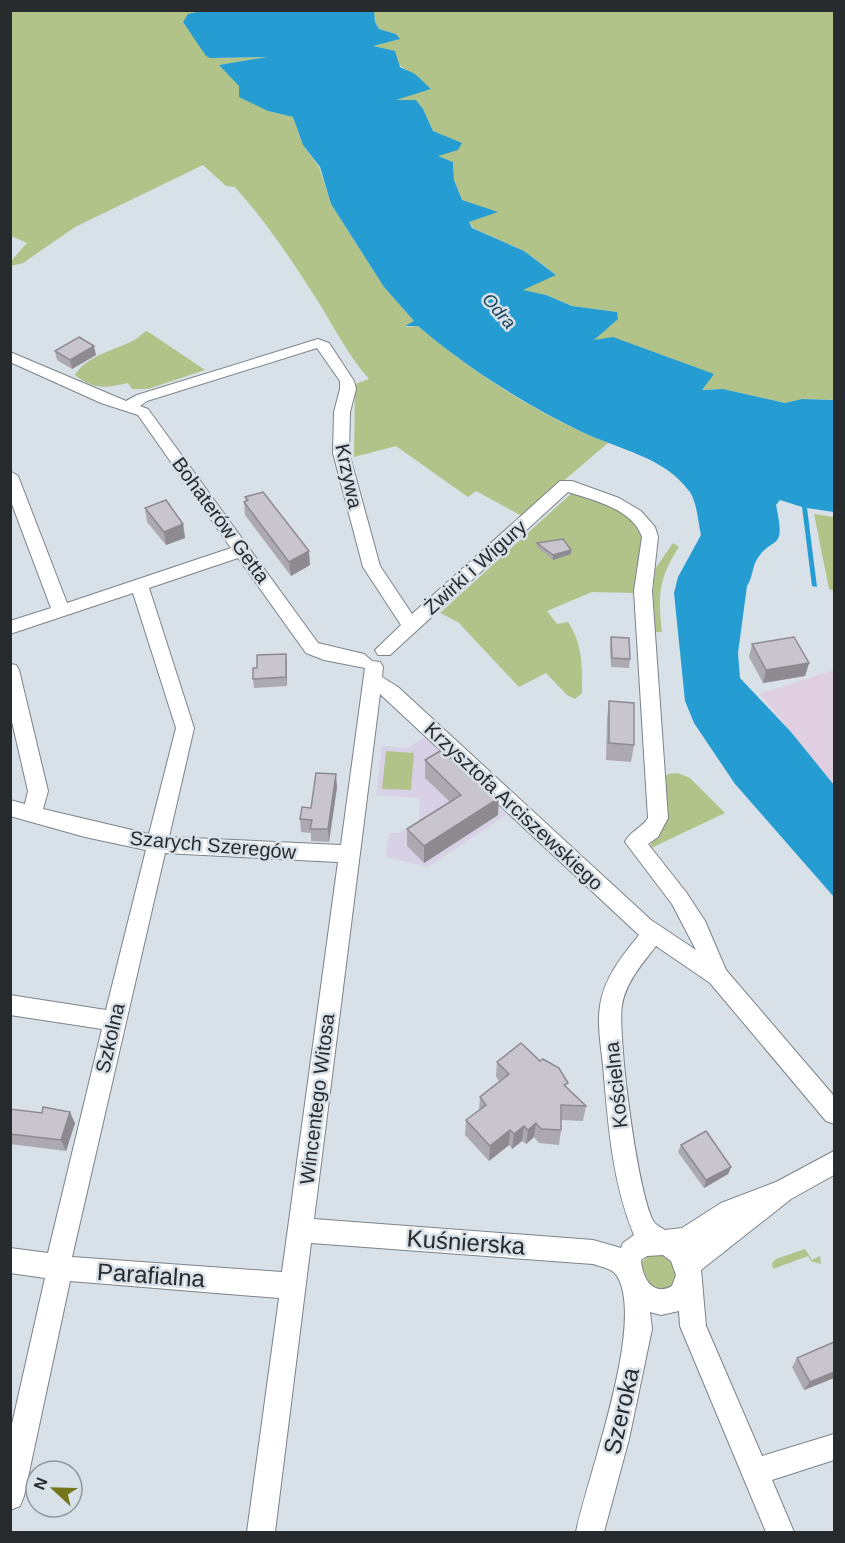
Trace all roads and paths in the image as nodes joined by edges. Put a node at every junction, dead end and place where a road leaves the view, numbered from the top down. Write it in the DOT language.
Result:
graph roads {
  1 [pos="10,356"];
  2 [pos="129,406"];
  3 [pos="10,476"];
  4 [pos="243,550"];
  5 [pos="139,585"];
  6 [pos="61,611"];
  7 [pos="410,626"];
  8 [pos="10,628"];
  9 [pos="372,661"];
  10 [pos="10,670"];
  11 [pos="20,811"];
  12 [pos="157,844"];
  13 [pos="348,854"];
  14 [pos="654,933"];
  15 [pos="718,976"];
  16 [pos="10,1005"];
  17 [pos="114,1021"];
  18 [pos="834,1113"];
  19 [pos="834,1162"];
  20 [pos="782,1191"];
  21 [pos="300,1230"];
  22 [pos="663,1242"];
  23 [pos="10,1260"];
  24 [pos="59,1267"];
  25 [pos="689,1273"];
  26 [pos="631,1278"];
  27 [pos="293,1286"];
  28 [pos="660,1302"];
  29 [pos="693,1326"];
  30 [pos="834,1447"];
  31 [pos="755,1472"];
  32 [pos="10,1496"];
  33 [pos="261,1533"];
  34 [pos="590,1533"];
  35 [pos="780,1533"];
  1 -- 2 [label="street"];
  2 -- 4 [label="street, Bohaterów Getta"];
  2 -- 7 [label="street, Krzywa"];
  3 -- 6 [label="street"];
  4 -- 5 [label="street"];
  4 -- 9 [label="street, Bohaterów Getta"];
  5 -- 6 [label="street"];
  5 -- 12 [label="street, Szkolna"];
  6 -- 8 [label="street"];
  7 -- 9 [label="street, Żwirki i Wigury"];
  7 -- 15 [label="street, Żwirki i Wigury"];
  9 -- 13 [label="street, Wincentego Witosa"];
  9 -- 14 [label="street, Krzysztofa Arciszewskiego"];
  10 -- 11 [label="street"];
  11 -- 12 [label="street, Szarych Szeregów"];
  12 -- 13 [label="street, Szarych Szeregów"];
  12 -- 17 [label="street, Szkolna"];
  13 -- 21 [label="street, Wincentego Witosa"];
  14 -- 15 [label="street, Krzysztofa Arciszewskiego"];
  14 -- 22 [label="street, Kościelna"];
  15 -- 18 [label="street"];
  16 -- 17 [label="street"];
  17 -- 24 [label="street, Szkolna"];
  19 -- 20 [label="street"];
  20 -- 22 [label="street"];
  20 -- 25 [label="street"];
  21 -- 26 [label="street, Kuśnierska"];
  21 -- 27 [label="street, Wincentego Witosa"];
  22 -- 25 [label="street"];
  22 -- 26 [label="street"];
  23 -- 24 [label="street, Parafialna"];
  24 -- 27 [label="street, Parafialna"];
  24 -- 32 [label="street, Szkolna"];
  25 -- 28 [label="street"];
  25 -- 29 [label="street"];
  26 -- 28 [label="street"];
  26 -- 34 [label="street, Szeroka"];
  27 -- 33 [label="street, Wincentego Witosa"];
  28 -- 29 [label="street"];
  29 -- 31 [label="street"];
  30 -- 31 [label="street"];
  31 -- 35 [label="street"];
}
